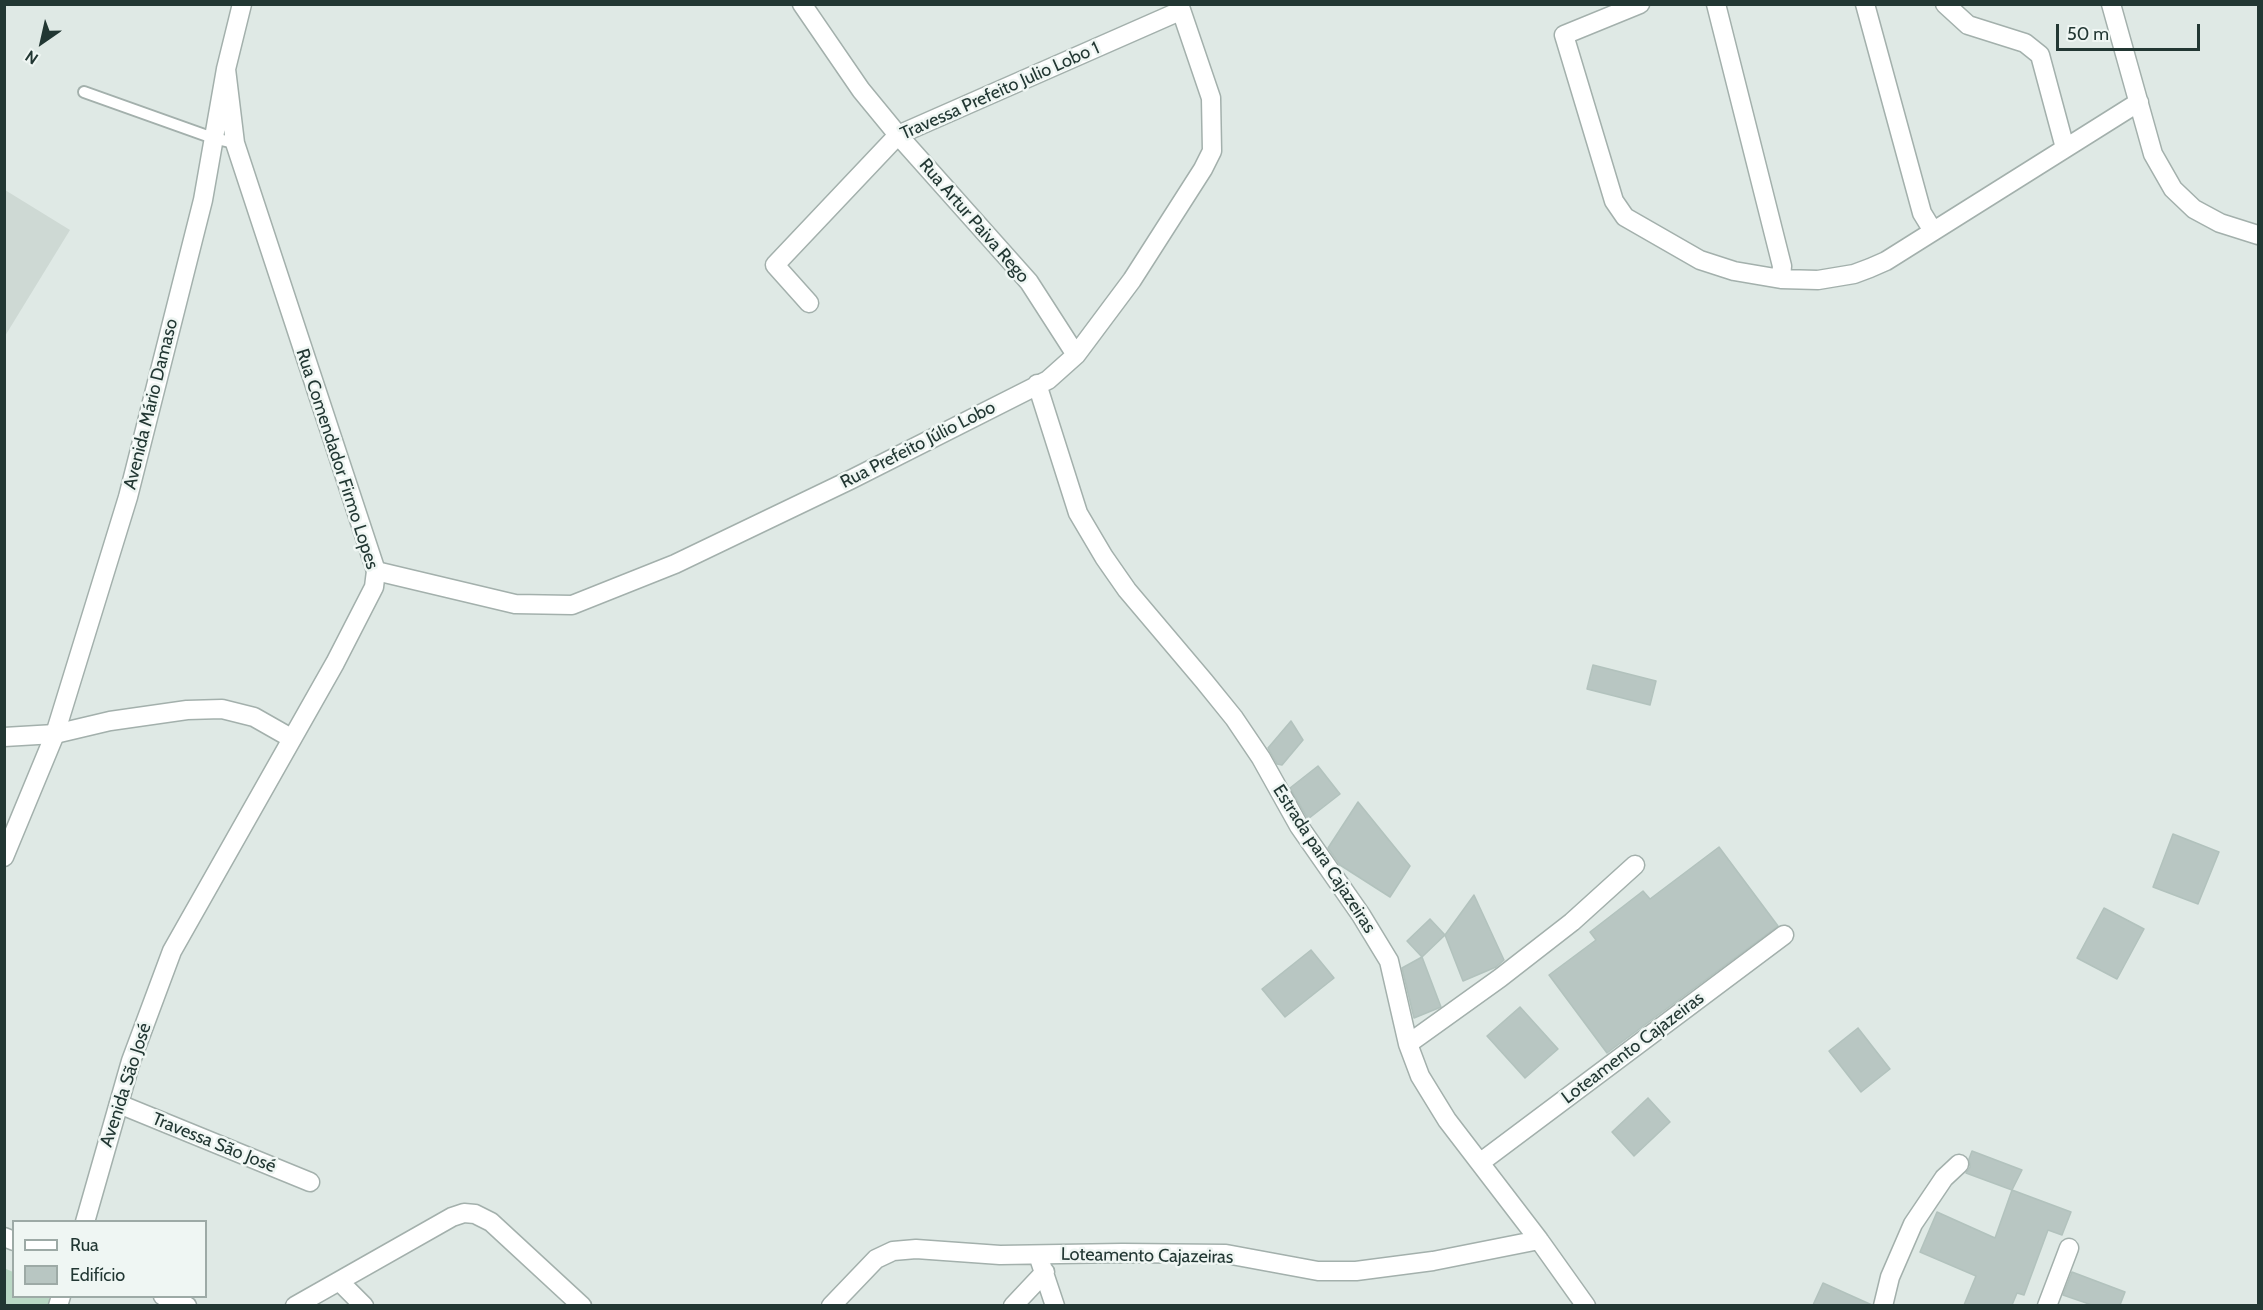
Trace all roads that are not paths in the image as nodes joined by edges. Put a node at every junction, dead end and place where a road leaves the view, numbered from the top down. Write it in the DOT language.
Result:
graph roads {
  1 [pos="242,4"];
  2 [pos="802,4"];
  3 [pos="1640,4"];
  4 [pos="1716,4"];
  5 [pos="1865,4"];
  6 [pos="1945,4"];
  7 [pos="2111,4"];
  8 [pos="1179,8"];
  9 [pos="226,69"];
  10 [pos="84,92"];
  11 [pos="2139,102"];
  12 [pos="898,135"];
  13 [pos="213,138"];
  14 [pos="235,143"];
  15 [pos="2065,148"];
  16 [pos="1933,231"];
  17 [pos="2259,235"];
  18 [pos="1781,279"];
  19 [pos="809,303"];
  20 [pos="1076,355"];
  21 [pos="1037,384"];
  22 [pos="376,571"];
  23 [pos="55,734"];
  24 [pos="4,736"];
  25 [pos="291,738"];
  26 [pos="4,857"];
  27 [pos="1635,865"];
  28 [pos="1784,934"];
  29 [pos="172,951"];
  30 [pos="1408,1044"];
  31 [pos="119,1104"];
  32 [pos="1481,1162"];
  33 [pos="1959,1164"];
  34 [pos="309,1182"];
  35 [pos="85,1220"];
  36 [pos="1539,1240"];
  37 [pos="2069,1248"];
  38 [pos="1042,1264"];
  39 [pos="339,1281"];
  40 [pos="168,1298"];
  41 [pos="187,1305"];
  42 [pos="295,1305"];
  43 [pos="364,1305"];
  44 [pos="582,1305"];
  45 [pos="831,1305"];
  46 [pos="1013,1305"];
  47 [pos="1055,1305"];
  48 [pos="1586,1305"];
  49 [pos="1883,1305"];
  50 [pos="2047,1305"];
  1 -- 9 [label="street, Avenida Mário Damaso"];
  2 -- 12 [label="street, Rua Artur Paiva Rego"];
  3 -- 18 [label="street"];
  4 -- 18 [label="street"];
  5 -- 16 [label="street"];
  6 -- 15 [label="street"];
  7 -- 11 [label="street"];
  8 -- 12 [label="street, Travessa Prefeito Julio Lobo 1"];
  8 -- 20 [label="street, Rua Prefeito Júlio Lobo"];
  9 -- 13 [label="street, Avenida Mário Damaso"];
  9 -- 14 [label="street, Rua Comendador Firmo Lopes"];
  10 -- 13 [label="lane"];
  11 -- 15 [label="street"];
  11 -- 17 [label="street"];
  12 -- 19 [label="street, Travessa Prefeito Julio Lobo 1"];
  12 -- 20 [label="street, Rua Artur Paiva Rego"];
  13 -- 14 [label="lane"];
  13 -- 23 [label="street, Avenida Mário Damaso"];
  14 -- 22 [label="street, Rua Comendador Firmo Lopes"];
  15 -- 16 [label="street"];
  16 -- 18 [label="street"];
  20 -- 21 [label="street, Rua Prefeito Júlio Lobo"];
  21 -- 22 [label="street, Rua Prefeito Júlio Lobo"];
  21 -- 30 [label="street, Estrada para Cajazeiras"];
  22 -- 25 [label="street, Rua Comendador Firmo Lopes"];
  23 -- 24 [label="street"];
  23 -- 25 [label="street"];
  23 -- 26 [label="street, Avenida Mário Damaso"];
  25 -- 29 [label="street, Rua Comendador Firmo Lopes"];
  27 -- 30 [label="street"];
  28 -- 32 [label="street, Loteamento Cajazeiras"];
  29 -- 31 [label="street, Avenida São José"];
  30 -- 32 [label="street, Estrada para Cajazeiras"];
  31 -- 34 [label="street, Travessa São José"];
  31 -- 35 [label="street, Avenida São José"];
  32 -- 36 [label="street, Estrada para Cajazeiras"];
  33 -- 49 [label="street"];
  36 -- 38 [label="street, Loteamento Cajazeiras"];
  36 -- 48 [label="street, Estrada para Cajazeiras"];
  37 -- 50 [label="street"];
  38 -- 45 [label="street, Loteamento Cajazeiras"];
  38 -- 46 [label="street"];
  38 -- 47 [label="street"];
  39 -- 42 [label="street"];
  39 -- 43 [label="street"];
  39 -- 44 [label="street"];
  40 -- 41 [label="street"];
}
